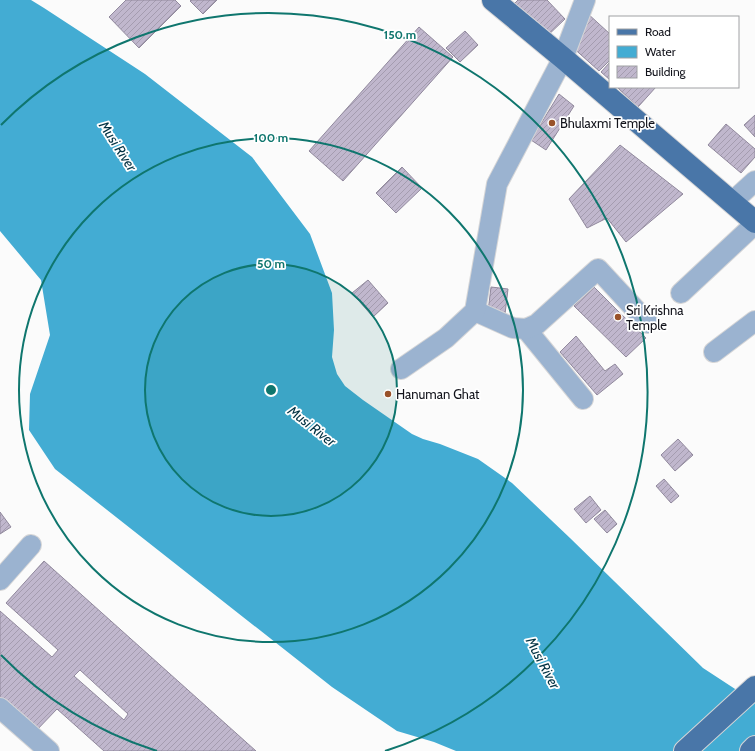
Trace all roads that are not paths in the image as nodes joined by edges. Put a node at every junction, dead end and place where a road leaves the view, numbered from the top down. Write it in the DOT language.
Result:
graph roads {
  1 [pos="493,0"];
  2 [pos="585,0"];
  3 [pos="563,58"];
  4 [pos="755,181"];
  5 [pos="732,202"];
  6 [pos="755,223"];
  7 [pos="681,293"];
  8 [pos="475,311"];
  9 [pos="755,321"];
  10 [pos="648,323"];
  11 [pos="526,329"];
  12 [pos="714,352"];
  13 [pos="401,369"];
  14 [pos="583,399"];
  15 [pos="31,545"];
  16 [pos="0,580"];
  17 [pos="755,687"];
  18 [pos="0,708"];
  19 [pos="755,747"];
  20 [pos="49,751"];
  21 [pos="685,751"];
  22 [pos="751,751"];
  1 -- 3 [label="main road"];
  2 -- 3 [label="street"];
  3 -- 5 [label="main road"];
  3 -- 8 [label="street"];
  4 -- 5 [label="street"];
  5 -- 6 [label="main road"];
  6 -- 7 [label="street"];
  8 -- 11 [label="street"];
  8 -- 13 [label="street"];
  9 -- 12 [label="street"];
  10 -- 11 [label="street"];
  11 -- 14 [label="street"];
  15 -- 16 [label="street"];
  17 -- 21 [label="main road"];
  18 -- 20 [label="street"];
  19 -- 22 [label="main road"];
}
